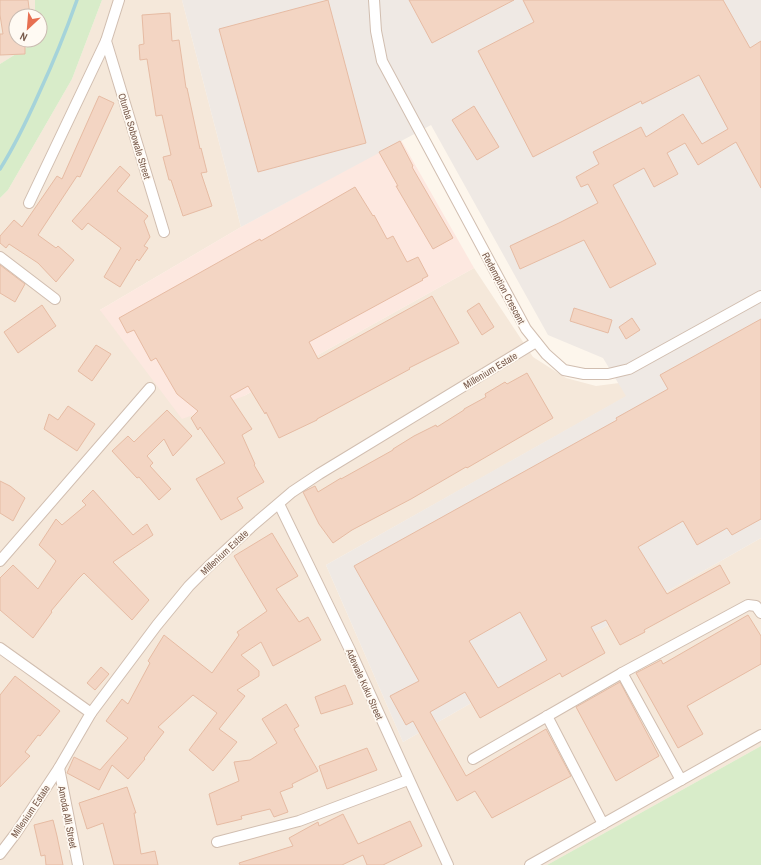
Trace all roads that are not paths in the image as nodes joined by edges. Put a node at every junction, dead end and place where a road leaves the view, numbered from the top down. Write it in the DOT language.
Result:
graph roads {
  1 [pos="119,0"];
  2 [pos="374,0"];
  3 [pos="106,41"];
  4 [pos="29,203"];
  5 [pos="164,232"];
  6 [pos="0,257"];
  7 [pos="761,296"];
  8 [pos="56,299"];
  9 [pos="536,342"];
  10 [pos="150,388"];
  11 [pos="279,504"];
  12 [pos="0,561"];
  13 [pos="761,613"];
  14 [pos="0,648"];
  15 [pos="622,673"];
  16 [pos="91,713"];
  17 [pos="546,716"];
  18 [pos="761,735"];
  19 [pos="473,759"];
  20 [pos="59,768"];
  21 [pos="408,780"];
  22 [pos="681,780"];
  23 [pos="603,824"];
  24 [pos="217,842"];
  25 [pos="0,854"];
  26 [pos="78,865"];
  27 [pos="448,865"];
  28 [pos="530,865"];
  1 -- 3 [label="street"];
  2 -- 9 [label="street, Redemption Crescent"];
  3 -- 4 [label="street"];
  3 -- 5 [label="street, Otunba Sobowale Street"];
  6 -- 8 [label="street"];
  7 -- 9 [label="street, Redemption Crescent"];
  9 -- 11 [label="street, Millenium Estate"];
  10 -- 12 [label="street"];
  11 -- 16 [label="street, Millenium Estate"];
  11 -- 21 [label="street, Adewale Kuku Street"];
  13 -- 15 [label="street"];
  14 -- 16 [label="street"];
  15 -- 17 [label="street"];
  15 -- 22 [label="street"];
  16 -- 20 [label="street, Millenium Estate"];
  17 -- 19 [label="street"];
  17 -- 23 [label="street"];
  18 -- 22 [label="street"];
  20 -- 25 [label="street, Millenium Estate"];
  20 -- 26 [label="street, Amoda Alli Street"];
  21 -- 24 [label="street"];
  21 -- 27 [label="street, Adewale Kuku Street"];
  22 -- 23 [label="street"];
  23 -- 28 [label="street"];
}
